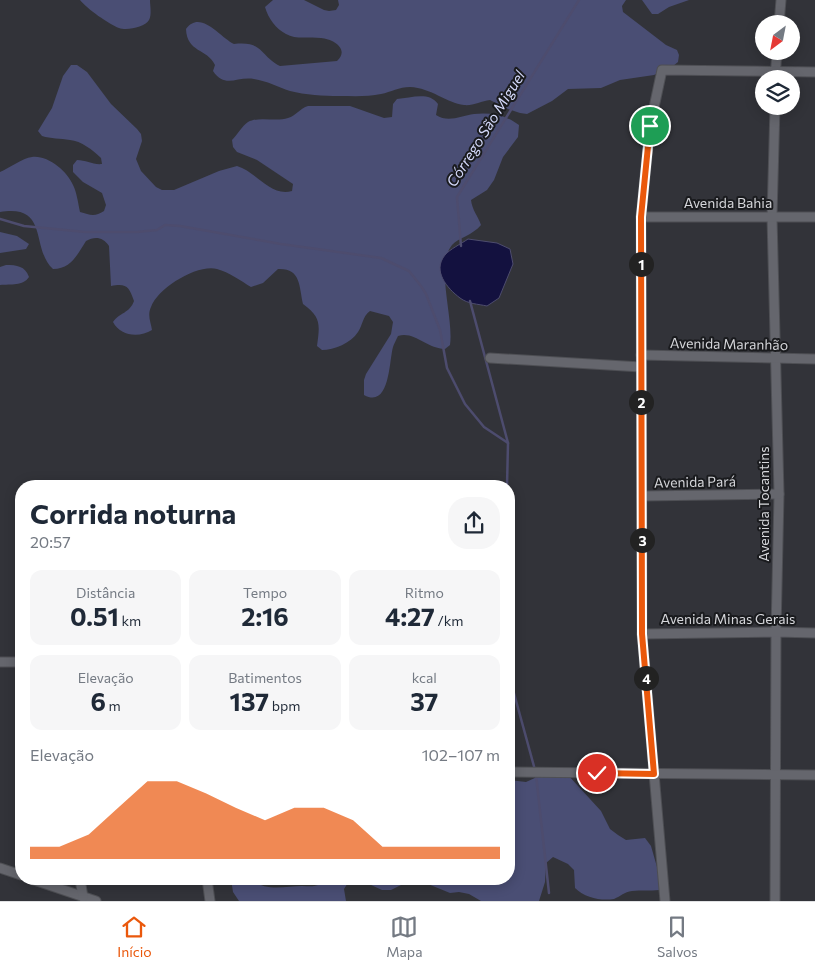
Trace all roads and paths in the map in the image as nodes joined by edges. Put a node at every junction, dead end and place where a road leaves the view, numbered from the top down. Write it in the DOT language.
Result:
graph roads {
  1 [pos="781,0"];
  2 [pos="780,15"];
  3 [pos="815,72"];
  4 [pos="800,73"];
  5 [pos="755,74"];
  6 [pos="775,115"];
  7 [pos="641,217"];
  8 [pos="772,217"];
  9 [pos="815,217"];
  10 [pos="641,355"];
  11 [pos="490,358"];
  12 [pos="775,359"];
  13 [pos="815,359"];
  14 [pos="641,367"];
  15 [pos="779,494"];
  16 [pos="642,496"];
  17 [pos="776,632"];
  18 [pos="815,633"];
  19 [pos="642,634"];
  20 [pos="0,662"];
  21 [pos="15,662"];
  22 [pos="515,772"];
  23 [pos="654,774"];
  24 [pos="775,775"];
  25 [pos="815,775"];
  26 [pos="0,868"];
  27 [pos="15,873"];
  28 [pos="48,885"];
  29 [pos="81,885"];
  30 [pos="208,885"];
  31 [pos="83,897"];
  32 [pos="96,901"];
  33 [pos="210,901"];
  34 [pos="665,901"];
  35 [pos="775,901"];
  1 -- 2 [label="street"];
  3 -- 4 [label="street"];
  5 -- 7 [label="street"];
  6 -- 8 [label="street, Avenida Tocantins"];
  7 -- 8 [label="street, Avenida Bahia"];
  7 -- 10 [label="street"];
  8 -- 9 [label="street, Avenida Bahia"];
  8 -- 12 [label="street, Avenida Tocantins"];
  10 -- 12 [label="street, Avenida Maranhão"];
  10 -- 14 [label="street"];
  11 -- 14 [label="street"];
  12 -- 13 [label="street, Avenida Maranhão"];
  12 -- 15 [label="street, Avenida Tocantins"];
  14 -- 16 [label="street"];
  15 -- 16 [label="street, Avenida Pará"];
  15 -- 17 [label="street, Avenida Tocantins"];
  16 -- 19 [label="street"];
  17 -- 18 [label="street, Avenida Minas Gerais"];
  17 -- 19 [label="street, Avenida Minas Gerais"];
  17 -- 24 [label="street, Avenida Tocantins"];
  19 -- 23 [label="street"];
  20 -- 21 [label="street"];
  22 -- 23 [label="street"];
  23 -- 24 [label="street"];
  23 -- 34 [label="street"];
  24 -- 25 [label="street"];
  24 -- 35 [label="street, Avenida Tocantins"];
  26 -- 27 [label="street"];
  28 -- 31 [label="street"];
  29 -- 31 [label="street"];
  30 -- 33 [label="street"];
  31 -- 32 [label="street"];
}
